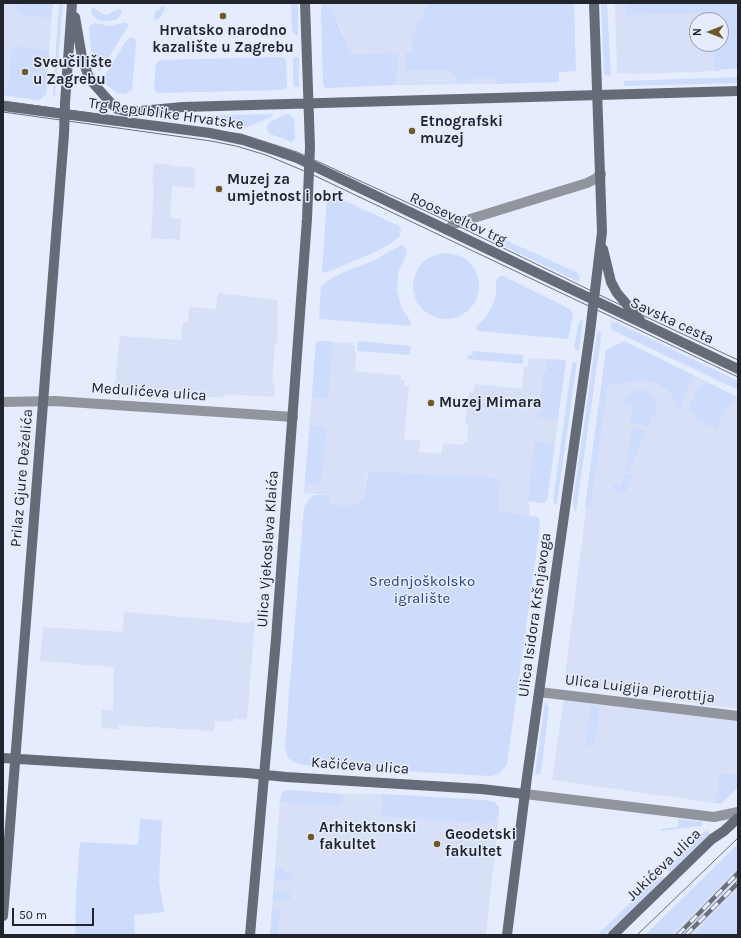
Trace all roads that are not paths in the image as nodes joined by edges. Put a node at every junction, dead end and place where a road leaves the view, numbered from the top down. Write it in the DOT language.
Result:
graph roads {
  1 [pos="73,3"];
  2 [pos="305,3"];
  3 [pos="594,3"];
  4 [pos="738,91"];
  5 [pos="597,94"];
  6 [pos="308,104"];
  7 [pos="3,106"];
  8 [pos="125,111"];
  9 [pos="64,115"];
  10 [pos="124,122"];
  11 [pos="309,165"];
  12 [pos="601,174"];
  13 [pos="447,230"];
  14 [pos="601,237"];
  15 [pos="594,300"];
  16 [pos="644,324"];
  17 [pos="738,368"];
  18 [pos="43,400"];
  19 [pos="3,402"];
  20 [pos="293,417"];
  21 [pos="538,692"];
  22 [pos="738,716"];
  23 [pos="3,758"];
  24 [pos="15,759"];
  25 [pos="264,775"];
  26 [pos="525,794"];
  27 [pos="738,812"];
  28 [pos="714,817"];
  29 [pos="738,818"];
  30 [pos="712,839"];
  31 [pos="3,916"];
  32 [pos="250,935"];
  33 [pos="507,935"];
  34 [pos="613,935"];
  1 -- 8 [label="street, Trg Republike Hrvatske"];
  1 -- 9 [label="street, Trg Republike Hrvatske"];
  2 -- 6 [label="street"];
  3 -- 5 [label="street"];
  4 -- 5 [label="street, Trg Republike Hrvatske"];
  5 -- 6 [label="street, Trg Republike Hrvatske"];
  5 -- 12 [label="street"];
  6 -- 8 [label="street, Trg Republike Hrvatske"];
  6 -- 11 [label="street"];
  7 -- 9 [label="street"];
  8 -- 10 [label="street"];
  9 -- 10 [label="street, Trg Republike Hrvatske"];
  9 -- 18 [label="street, Prilaz Gjure Deželića"];
  10 -- 11 [label="street, Trg Republike Hrvatske"];
  11 -- 13 [label="street, Rooseveltov trg"];
  11 -- 20 [label="street, Ulica Vjekoslava Klaića"];
  12 -- 13 [label="street"];
  12 -- 14 [label="street"];
  13 -- 15 [label="street, Rooseveltov trg"];
  14 -- 15 [label="street, Ulica Isidora Kršnjavoga"];
  14 -- 16 [label="street"];
  15 -- 16 [label="street, Savska cesta"];
  15 -- 21 [label="street, Ulica Isidora Kršnjavoga"];
  16 -- 17 [label="street, Savska cesta"];
  18 -- 19 [label="street, Medulićeva ulica"];
  18 -- 20 [label="street, Medulićeva ulica"];
  18 -- 24 [label="street, Prilaz Gjure Deželića"];
  20 -- 25 [label="street, Ulica Vjekoslava Klaića"];
  21 -- 22 [label="street, Ulica Luigija Pierottija"];
  21 -- 26 [label="street, Ulica Isidora Kršnjavoga"];
  23 -- 24 [label="street, Kačićeva ulica"];
  24 -- 25 [label="street, Kačićeva ulica"];
  24 -- 31 [label="street, Prilaz Gjure Deželića"];
  25 -- 26 [label="street, Kačićeva ulica"];
  25 -- 32 [label="street, Ulica Vjekoslava Klaića"];
  26 -- 28 [label="street, Kačićeva ulica"];
  26 -- 33 [label="street, Ulica Isidora Kršnjavoga"];
  27 -- 28 [label="street, Kačićeva ulica"];
  28 -- 30 [label="street"];
  29 -- 30 [label="street, Jukićeva ulica"];
  30 -- 34 [label="street, Jukićeva ulica"];
}
